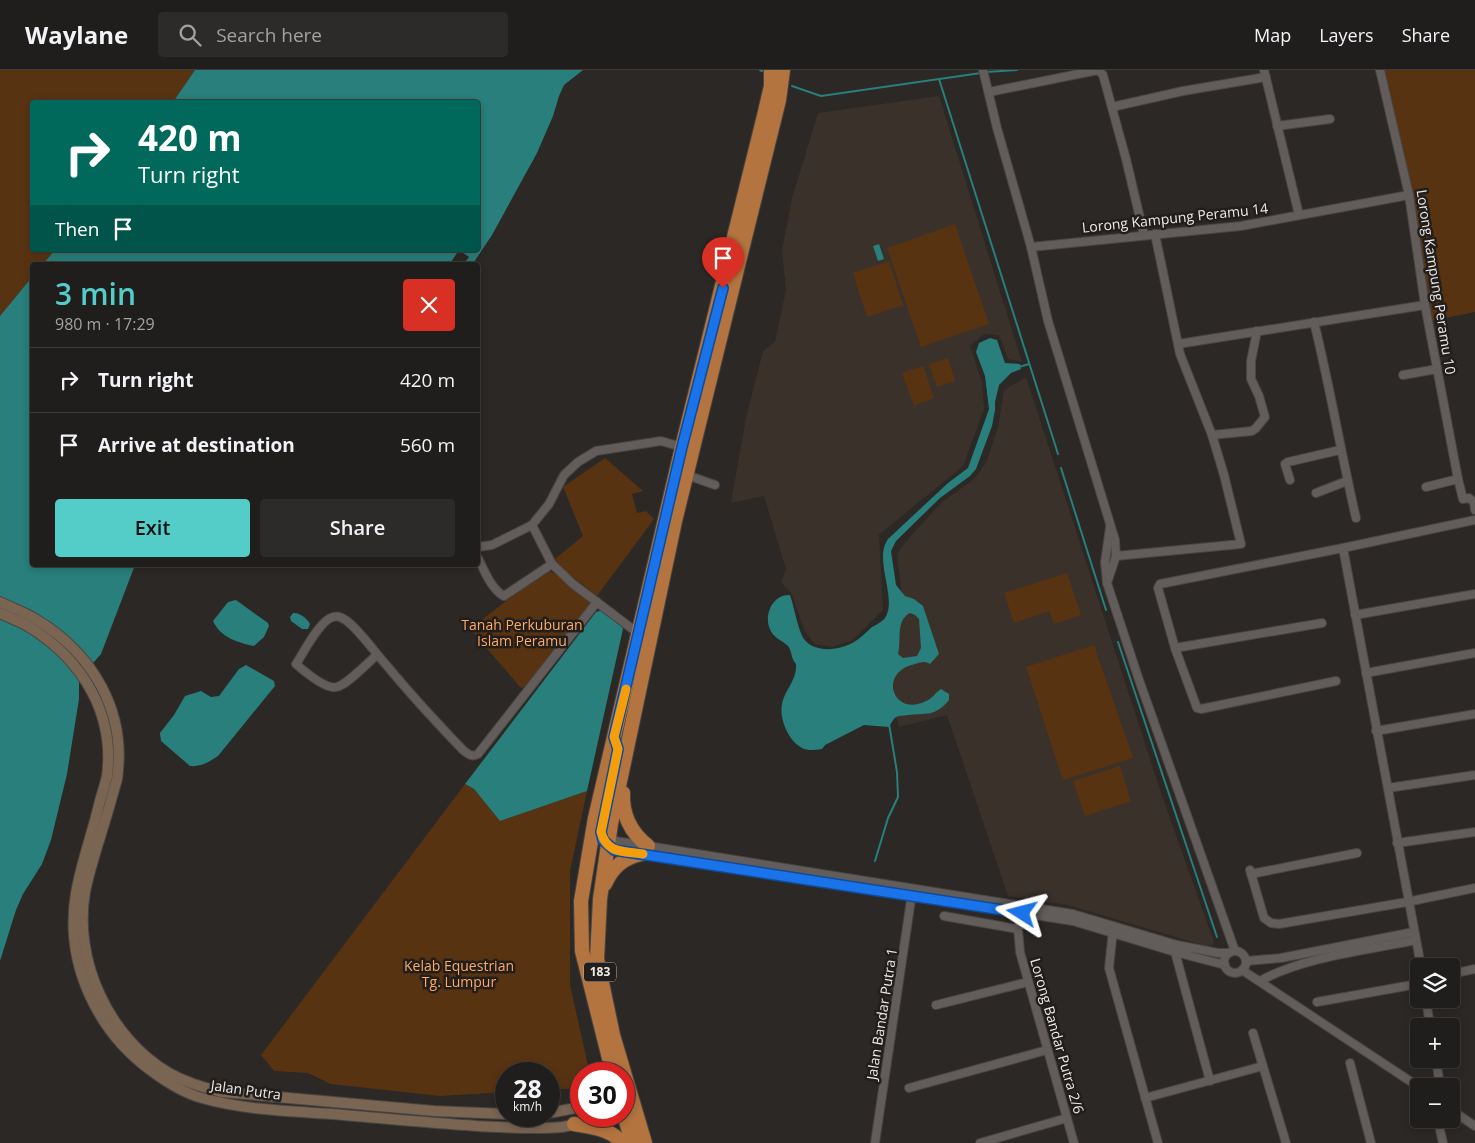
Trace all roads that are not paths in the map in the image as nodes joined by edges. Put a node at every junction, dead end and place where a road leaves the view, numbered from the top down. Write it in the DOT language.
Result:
graph roads {
  1 [pos="771,70"];
  2 [pos="783,70"];
  3 [pos="983,70"];
  4 [pos="1380,70"];
  5 [pos="1265,74"];
  6 [pos="776,86"];
  7 [pos="989,92"];
  8 [pos="1112,107"];
  9 [pos="1330,118"];
  10 [pos="1277,126"];
  11 [pos="1409,195"];
  12 [pos="1299,214"];
  13 [pos="1155,234"];
  14 [pos="1144,235"];
  15 [pos="1031,247"];
  16 [pos="1425,305"];
  17 [pos="1314,322"];
  18 [pos="1257,331"];
  19 [pos="1178,344"];
  20 [pos="1437,369"];
  21 [pos="1403,374"];
  22 [pos="1212,435"];
  23 [pos="682,447"];
  24 [pos="1340,450"];
  25 [pos="687,475"];
  26 [pos="1458,479"];
  27 [pos="1290,480"];
  28 [pos="1347,481"];
  29 [pos="715,485"];
  30 [pos="1426,487"];
  31 [pos="1316,493"];
  32 [pos="1475,510"];
  33 [pos="1356,518"];
  34 [pos="1475,520"];
  35 [pos="532,525"];
  36 [pos="1110,525"];
  37 [pos="480,547"];
  38 [pos="1343,548"];
  39 [pos="1116,556"];
  40 [pos="480,562"];
  41 [pos="552,564"];
  42 [pos="1107,583"];
  43 [pos="1475,594"];
  44 [pos="0,602"];
  45 [pos="597,602"];
  46 [pos="0,613"];
  47 [pos="1355,615"];
  48 [pos="1322,623"];
  49 [pos="639,634"];
  50 [pos="1175,648"];
  51 [pos="1475,653"];
  52 [pos="377,654"];
  53 [pos="1366,673"];
  54 [pos="1336,681"];
  55 [pos="1475,714"];
  56 [pos="1376,731"];
  57 [pos="614,737"];
  58 [pos="623,770"];
  59 [pos="1475,775"];
  60 [pos="1388,788"];
  61 [pos="1475,832"];
  62 [pos="1397,843"];
  63 [pos="608,845"];
  64 [pos="644,850"];
  65 [pos="1357,853"];
  66 [pos="1475,888"];
  67 [pos="912,893"];
  68 [pos="600,899"];
  69 [pos="1407,902"];
  70 [pos="1023,909"];
  71 [pos="944,916"];
  72 [pos="1115,925"];
  73 [pos="1018,929"];
  74 [pos="1112,934"];
  75 [pos="1415,936"];
  76 [pos="1175,952"];
  77 [pos="1232,952"];
  78 [pos="1419,958"];
  79 [pos="1246,961"];
  80 [pos="585,964"];
  81 [pos="1225,965"];
  82 [pos="1242,970"];
  83 [pos="1475,970"];
  84 [pos="1460,972"];
  85 [pos="1260,981"];
  86 [pos="1028,982"];
  87 [pos="1410,985"];
  88 [pos="1317,1002"];
  89 [pos="936,1005"];
  90 [pos="1253,1033"];
  91 [pos="605,1041"];
  92 [pos="1047,1050"];
  93 [pos="605,1062"];
  94 [pos="610,1062"];
  95 [pos="619,1062"];
  96 [pos="1350,1063"];
  97 [pos="1263,1066"];
  98 [pos="1210,1081"];
  99 [pos="1410,1081"];
  100 [pos="908,1088"];
  101 [pos="1145,1098"];
  102 [pos="495,1113"];
  103 [pos="1460,1116"];
  104 [pos="1067,1118"];
  105 [pos="570,1125"];
  106 [pos="635,1125"];
  107 [pos="1475,1126"];
  108 [pos="589,1127"];
  109 [pos="630,1127"];
  110 [pos="1440,1130"];
  111 [pos="622,1143"];
  112 [pos="632,1143"];
  113 [pos="645,1143"];
  114 [pos="875,1143"];
  115 [pos="980,1143"];
  116 [pos="1074,1143"];
  117 [pos="1158,1143"];
  118 [pos="1286,1143"];
  119 [pos="1371,1143"];
  120 [pos="1444,1143"];
  1 -- 6 [label="highway, 183"];
  2 -- 6 [label="highway, 183"];
  3 -- 7 [label="street"];
  4 -- 11 [label="street, Lorong Kampung Peramu 10"];
  5 -- 8 [label="street"];
  5 -- 10 [label="street"];
  6 -- 23 [label="highway, 183"];
  6 -- 25 [label="highway, 183"];
  7 -- 8 [label="street"];
  7 -- 15 [label="street"];
  8 -- 14 [label="street"];
  9 -- 10 [label="street"];
  10 -- 12 [label="street"];
  11 -- 12 [label="street, Lorong Kampung Peramu 14"];
  11 -- 16 [label="street, Lorong Kampung Peramu 10"];
  12 -- 13 [label="street, Lorong Kampung Peramu 14"];
  13 -- 14 [label="street, Lorong Kampung Peramu 14"];
  13 -- 19 [label="street"];
  14 -- 15 [label="street, Lorong Kampung Peramu 14"];
  15 -- 36 [label="street"];
  16 -- 17 [label="street"];
  16 -- 20 [label="street, Lorong Kampung Peramu 10"];
  17 -- 18 [label="street"];
  17 -- 24 [label="street"];
  18 -- 19 [label="street"];
  18 -- 22 [label="street"];
  19 -- 22 [label="street"];
  20 -- 21 [label="street"];
  20 -- 26 [label="street, Lorong Kampung Peramu 10"];
  22 -- 39 [label="street"];
  23 -- 35 [label="street"];
  23 -- 49 [label="highway, 183"];
  24 -- 27 [label="street"];
  24 -- 28 [label="street"];
  25 -- 29 [label="street"];
  25 -- 58 [label="highway, 183"];
  26 -- 30 [label="street"];
  26 -- 32 [label="street, Lorong Kampung Peramu 10"];
  28 -- 31 [label="street"];
  28 -- 33 [label="street"];
  34 -- 38 [label="street"];
  35 -- 37 [label="street"];
  35 -- 41 [label="street"];
  36 -- 39 [label="street"];
  36 -- 42 [label="street"];
  38 -- 47 [label="street"];
  38 -- 50 [label="street"];
  39 -- 42 [label="street"];
  40 -- 41 [label="street"];
  41 -- 45 [label="street"];
  42 -- 77 [label="street"];
  43 -- 47 [label="street"];
  44 -- 102 [label="main road, Jalan Putra"];
  45 -- 49 [label="street"];
  45 -- 52 [label="street"];
  46 -- 105 [label="main road, Jalan Putra"];
  47 -- 53 [label="street"];
  48 -- 50 [label="street"];
  49 -- 57 [label="highway, 183"];
  50 -- 54 [label="street"];
  51 -- 53 [label="street"];
  52 -- 52 [label="street"];
  53 -- 56 [label="street"];
  55 -- 56 [label="street"];
  56 -- 60 [label="street"];
  57 -- 63 [label="highway"];
  57 -- 80 [label="highway, 183"];
  58 -- 63 [label="highway, 183"];
  58 -- 64 [label="highway"];
  59 -- 60 [label="street"];
  60 -- 62 [label="street"];
  61 -- 62 [label="street"];
  62 -- 69 [label="street"];
  63 -- 64 [label="street"];
  63 -- 68 [label="highway, 183"];
  63 -- 80 [label="highway"];
  64 -- 67 [label="street"];
  64 -- 68 [label="highway"];
  65 -- 69 [label="street"];
  66 -- 69 [label="street"];
  67 -- 70 [label="street"];
  67 -- 114 [label="street, Jalan Bandar Putra 1"];
  68 -- 95 [label="highway, 183"];
  69 -- 75 [label="street"];
  70 -- 72 [label="street"];
  70 -- 73 [label="street, Lorong Bandar Putra 2/6"];
  70 -- 74 [label="street"];
  71 -- 73 [label="street"];
  72 -- 74 [label="street"];
  72 -- 77 [label="street"];
  73 -- 86 [label="street, Lorong Bandar Putra 2/6"];
  74 -- 76 [label="street"];
  74 -- 101 [label="street"];
  75 -- 78 [label="street"];
  75 -- 79 [label="street"];
  75 -- 85 [label="street"];
  76 -- 81 [label="street"];
  76 -- 98 [label="street"];
  77 -- 79 [label="street"];
  77 -- 81 [label="street"];
  79 -- 82 [label="street"];
  80 -- 91 [label="highway, 183"];
  81 -- 82 [label="street"];
  82 -- 85 [label="street"];
  83 -- 84 [label="street"];
  85 -- 99 [label="street"];
  86 -- 89 [label="street"];
  86 -- 92 [label="street, Lorong Bandar Putra 2/6"];
  87 -- 88 [label="street"];
  90 -- 97 [label="street"];
  91 -- 93 [label="highway"];
  91 -- 94 [label="highway, 183"];
  92 -- 100 [label="street"];
  92 -- 104 [label="street, Lorong Bandar Putra 2/6"];
  96 -- 119 [label="street"];
  97 -- 98 [label="street"];
  97 -- 118 [label="street"];
  98 -- 101 [label="street"];
  101 -- 117 [label="street"];
  103 -- 107 [label="street"];
  104 -- 115 [label="street"];
  104 -- 116 [label="street, Lorong Bandar Putra 2/6"];
  106 -- 113 [label="highway, 183"];
  108 -- 111 [label="highway"];
  109 -- 112 [label="highway, 183"];
  110 -- 120 [label="street"];
}
